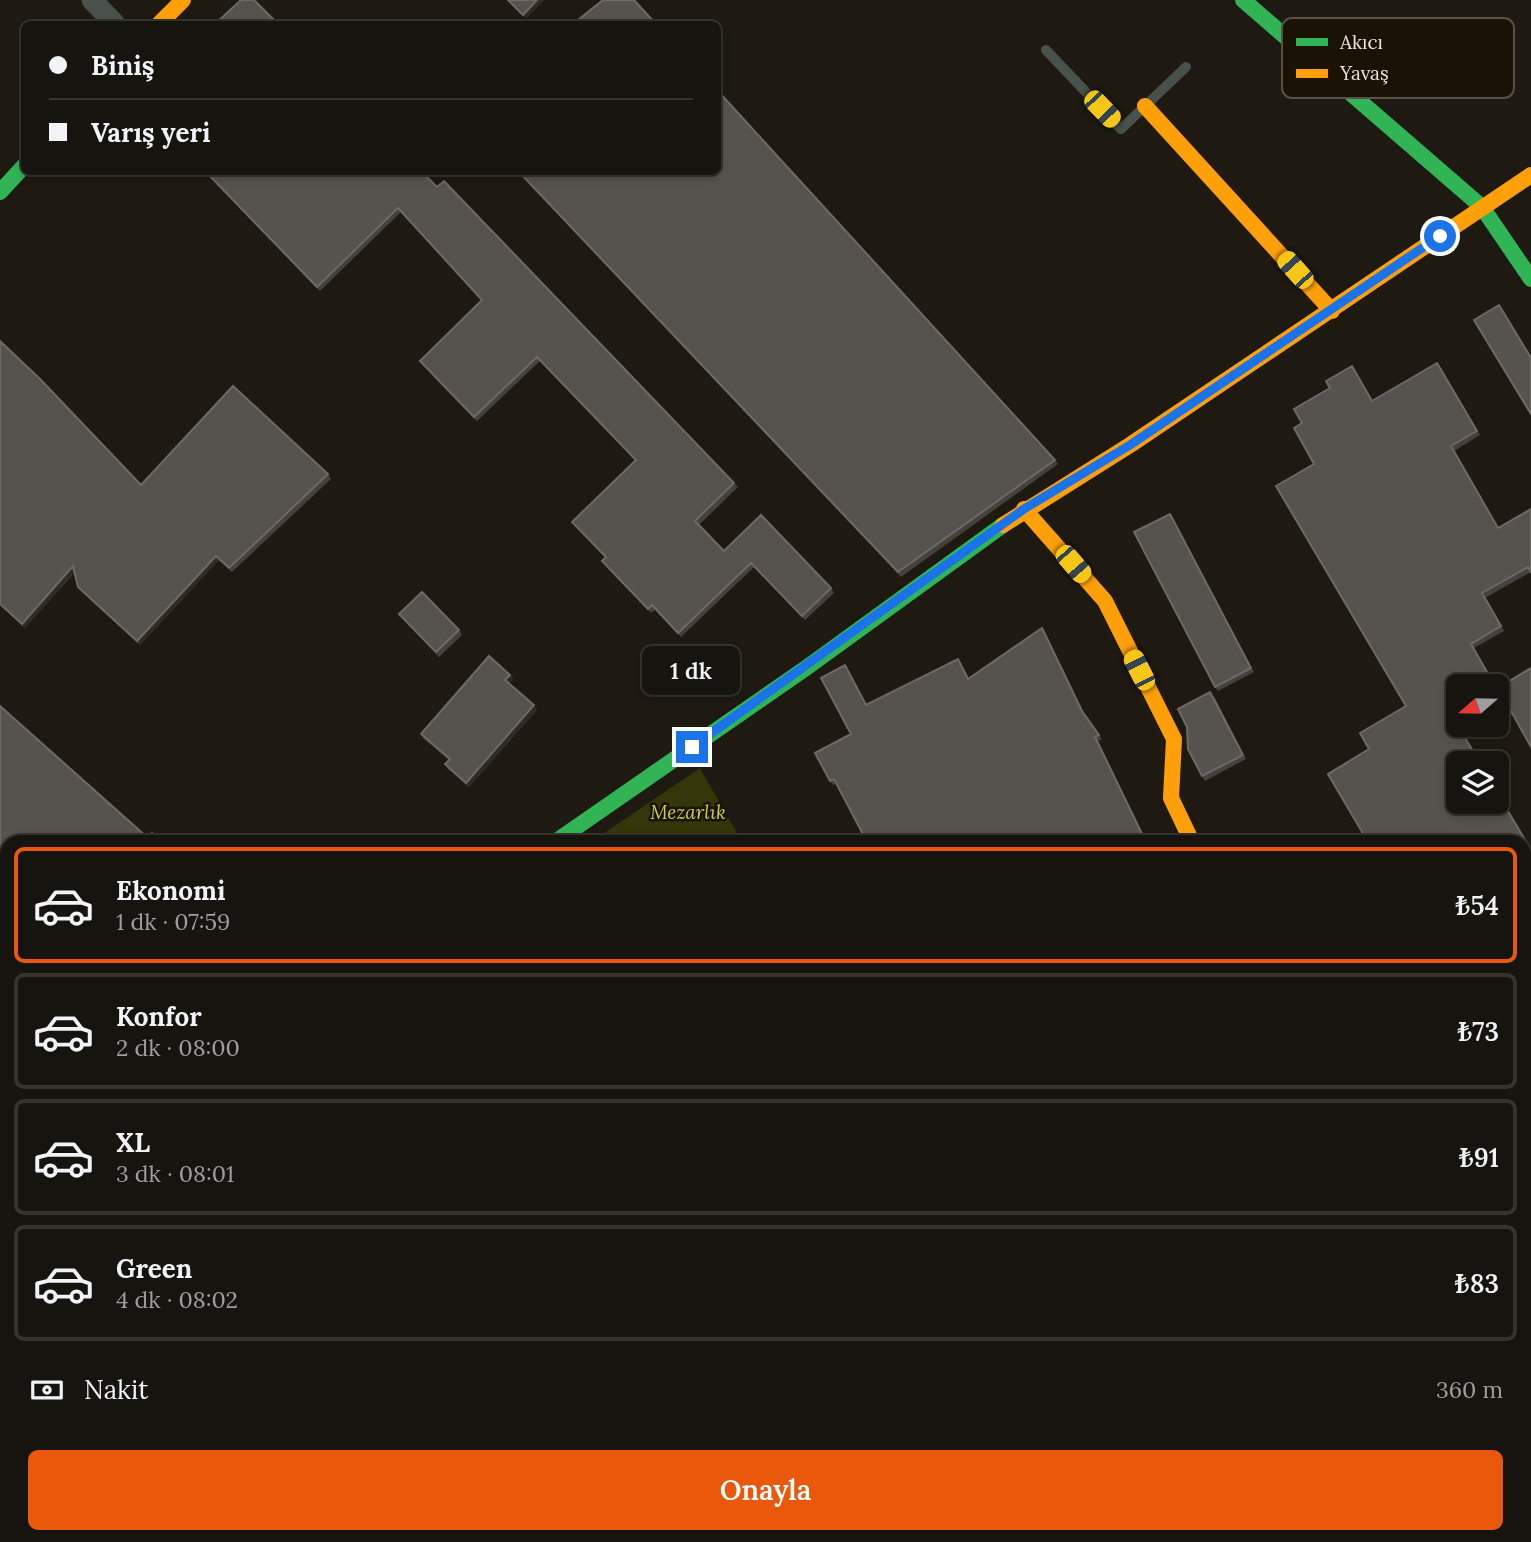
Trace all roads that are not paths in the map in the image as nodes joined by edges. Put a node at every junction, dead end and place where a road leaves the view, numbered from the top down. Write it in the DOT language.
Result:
graph roads {
  1 [pos="92,0"];
  2 [pos="1243,0"];
  3 [pos="177,2"];
  4 [pos="112,21"];
  5 [pos="161,21"];
  6 [pos="1282,34"];
  7 [pos="1046,50"];
  8 [pos="1186,67"];
  9 [pos="1356,98"];
  10 [pos="1145,106"];
  11 [pos="21,169"];
  12 [pos="1531,175"];
  13 [pos="0,192"];
  14 [pos="1482,207"];
  15 [pos="1531,279"];
  16 [pos="1332,311"];
  17 [pos="1024,509"];
  18 [pos="565,835"];
  19 [pos="1189,835"];
  1 -- 4 [label="street"];
  2 -- 6 [label="street"];
  3 -- 5 [label="street"];
  7 -- 10 [label="lane"];
  8 -- 10 [label="lane"];
  9 -- 14 [label="street"];
  10 -- 16 [label="street"];
  11 -- 13 [label="street"];
  12 -- 14 [label="street"];
  14 -- 15 [label="street"];
  14 -- 16 [label="street"];
  16 -- 17 [label="street"];
  17 -- 18 [label="street"];
  17 -- 19 [label="street"];
}
